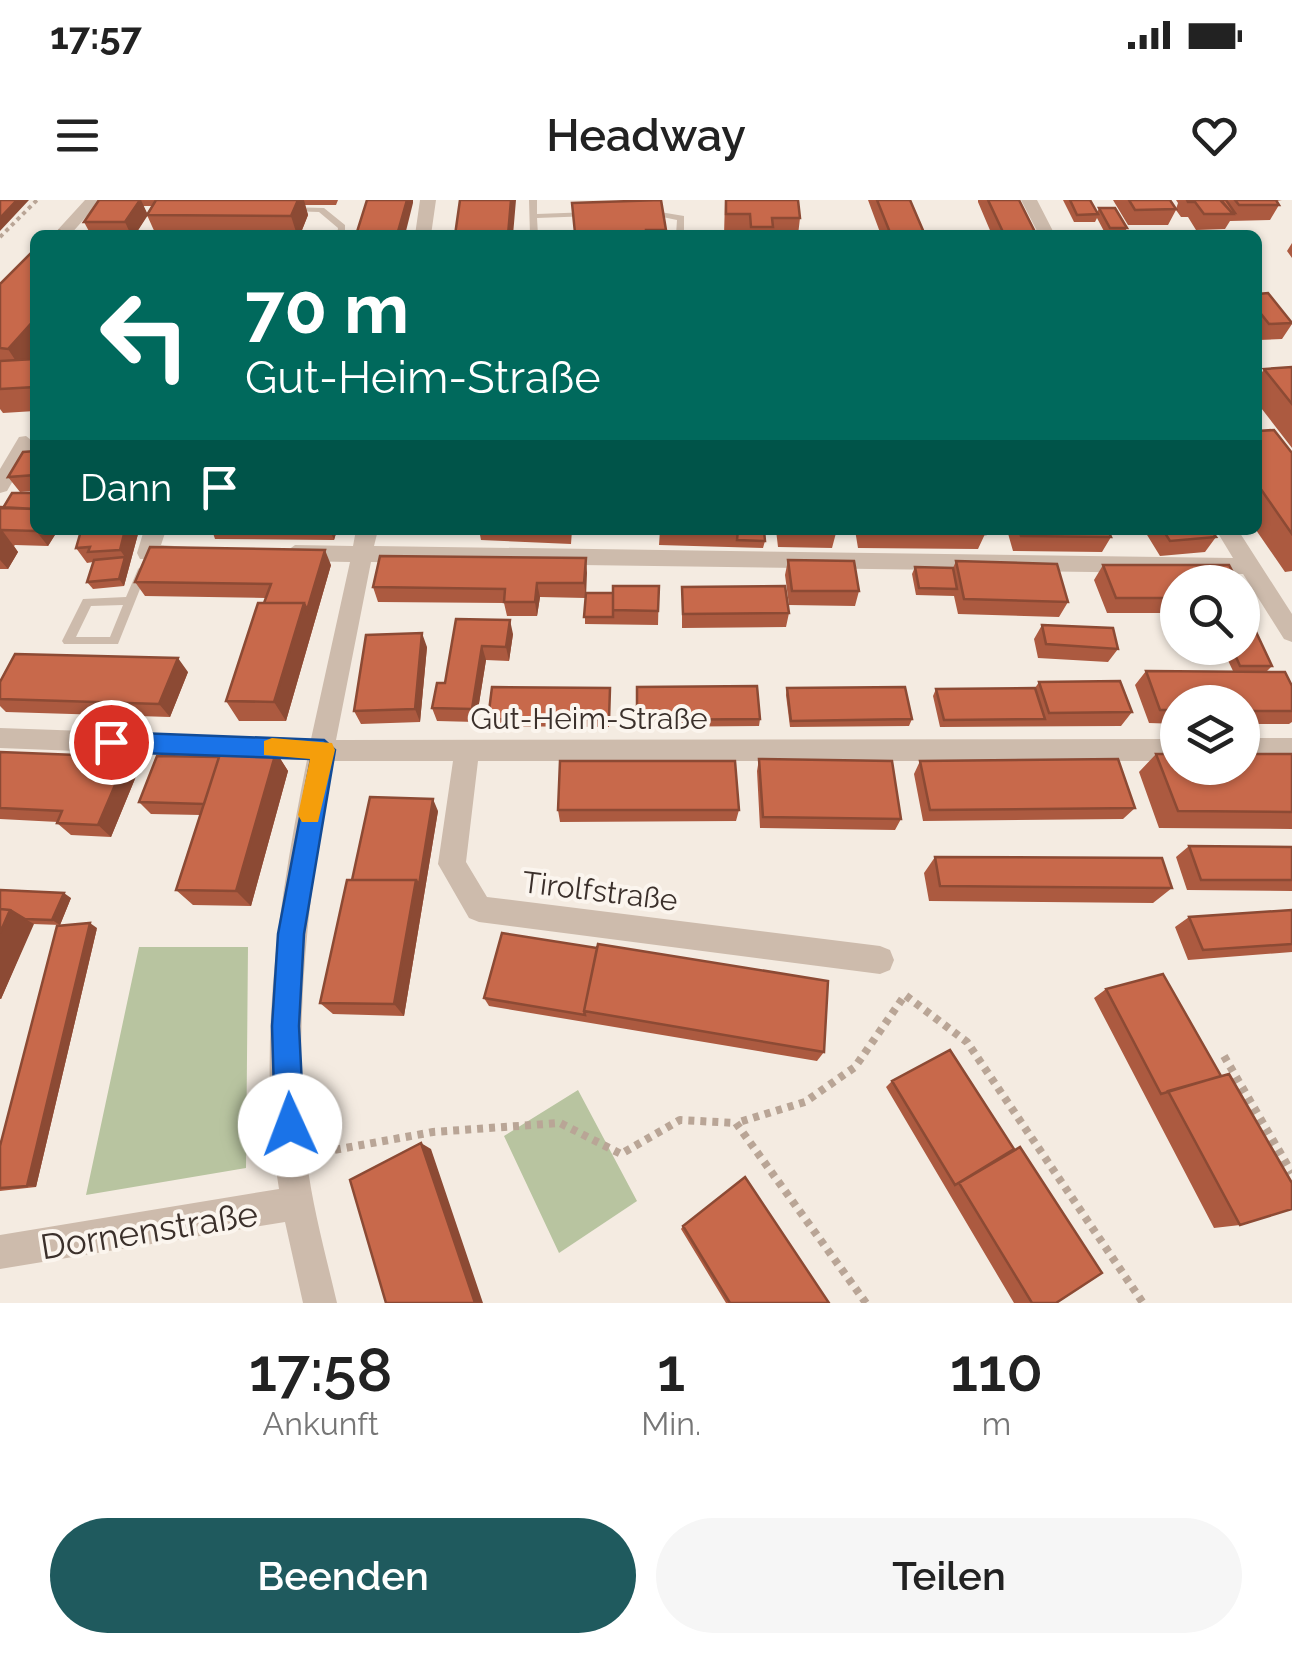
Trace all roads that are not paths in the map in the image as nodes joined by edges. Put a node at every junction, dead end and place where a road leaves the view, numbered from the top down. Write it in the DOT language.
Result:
graph roads {
  1 [pos="94,200"];
  2 [pos="428,200"];
  3 [pos="533,200"];
  4 [pos="1029,200"];
  5 [pos="285,208"];
  6 [pos="639,212"];
  7 [pos="604,214"];
  8 [pos="533,216"];
  9 [pos="66,230"];
  10 [pos="342,230"];
  11 [pos="424,230"];
  12 [pos="534,230"];
  13 [pos="680,230"];
  14 [pos="1044,230"];
  15 [pos="0,441"];
  16 [pos="30,442"];
  17 [pos="30,443"];
  18 [pos="0,486"];
  19 [pos="153,535"];
  20 [pos="1230,535"];
  21 [pos="364,542"];
  22 [pos="148,553"];
  23 [pos="204,553"];
  24 [pos="278,553"];
  25 [pos="1213,565"];
  26 [pos="1249,565"];
  27 [pos="1260,582"];
  28 [pos="130,601"];
  29 [pos="1292,633"];
  30 [pos="0,738"];
  31 [pos="1292,749"];
  32 [pos="324,750"];
  33 [pos="467,750"];
  34 [pos="1160,750"];
  35 [pos="1260,750"];
  36 [pos="880,960"];
  37 [pos="297,1204"];
  38 [pos="0,1252"];
  39 [pos="320,1303"];
  1 -- 9 [label="street"];
  2 -- 11 [label="street"];
  3 -- 8 [label="lane"];
  4 -- 14 [label="street"];
  5 -- 10 [label="lane"];
  6 -- 13 [label="lane"];
  7 -- 8 [label="lane"];
  8 -- 12 [label="lane"];
  15 -- 16 [label="street"];
  17 -- 18 [label="street"];
  19 -- 22 [label="street"];
  20 -- 26 [label="street"];
  21 -- 24 [label="street"];
  21 -- 25 [label="street"];
  21 -- 32 [label="street"];
  22 -- 23 [label="street"];
  22 -- 28 [label="lane"];
  27 -- 29 [label="street"];
  28 -- 28 [label="lane"];
  30 -- 32 [label="street, Gut-Heim-Straße"];
  31 -- 35 [label="street"];
  32 -- 33 [label="street, Gut-Heim-Straße"];
  32 -- 37 [label="street"];
  33 -- 34 [label="street, Gut-Heim-Straße"];
  33 -- 36 [label="street, Tirolfstraße"];
  37 -- 38 [label="street, Dornenstraße"];
  37 -- 39 [label="street"];
}
